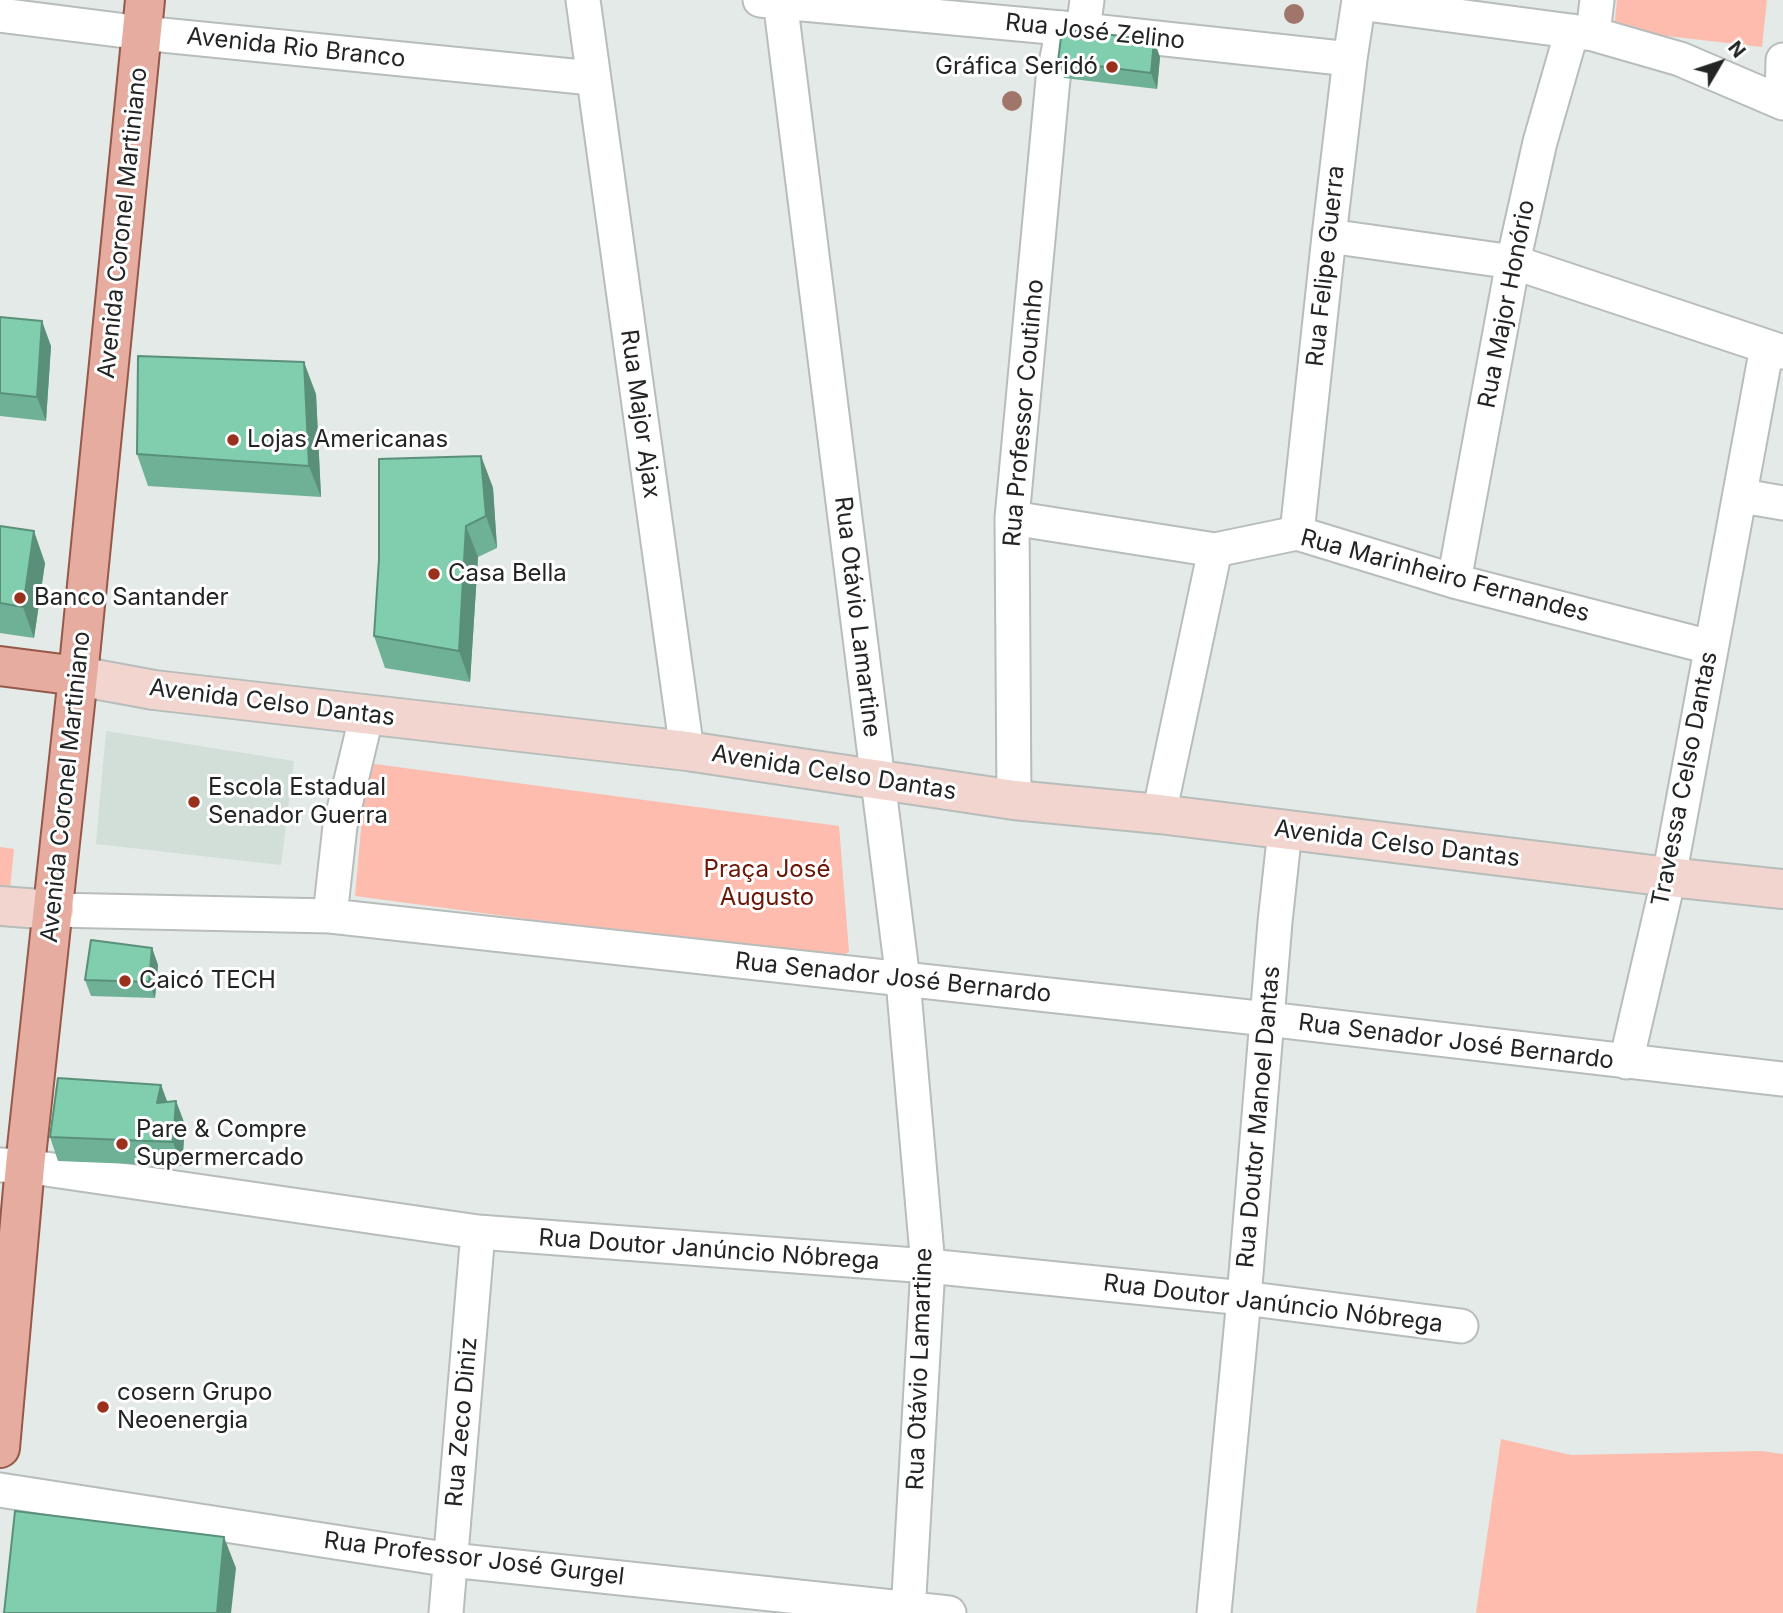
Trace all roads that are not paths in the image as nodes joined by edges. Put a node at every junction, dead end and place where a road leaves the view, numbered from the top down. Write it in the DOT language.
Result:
graph roads {
  1 [pos="583,0"];
  2 [pos="1597,0"];
  3 [pos="772,1"];
  4 [pos="1359,2"];
  5 [pos="0,15"];
  6 [pos="144,17"];
  7 [pos="1078,19"];
  8 [pos="1583,33"];
  9 [pos="1350,59"];
  10 [pos="1783,61"];
  11 [pos="592,78"];
  12 [pos="1783,102"];
  13 [pos="1329,236"];
  14 [pos="1513,262"];
  15 [pos="1775,350"];
  16 [pos="1742,496"];
  17 [pos="1783,503"];
  18 [pos="1012,518"];
  19 [pos="1297,533"];
  20 [pos="1215,550"];
  21 [pos="1454,581"];
  22 [pos="1710,647"];
  23 [pos="0,666"];
  24 [pos="78,676"];
  25 [pos="367,714"];
  26 [pos="687,751"];
  27 [pos="877,781"];
  28 [pos="1014,800"];
  29 [pos="1159,814"];
  30 [pos="1285,830"];
  31 [pos="1669,877"];
  32 [pos="1783,889"];
  33 [pos="0,906"];
  34 [pos="54,910"];
  35 [pos="330,916"];
  36 [pos="903,980"];
  37 [pos="1266,1019"];
  38 [pos="1626,1062"];
  39 [pos="1783,1079"];
  40 [pos="13,1166"];
  41 [pos="478,1232"];
  42 [pos="928,1266"];
  43 [pos="1244,1298"];
  44 [pos="1461,1326"];
  45 [pos="0,1448"];
  46 [pos="0,1490"];
  47 [pos="451,1560"];
  48 [pos="908,1610"];
  49 [pos="446,1613"];
  50 [pos="949,1613"];
  51 [pos="1214,1613"];
  1 -- 11 [label="street, Rua Major Ajax"];
  2 -- 8 [label="street, Rua Major Honório"];
  3 -- 7 [label="street, Rua José Zelino"];
  3 -- 27 [label="street, Rua Otávio Lamartine"];
  4 -- 8 [label="street"];
  4 -- 9 [label="street, Rua Felipe Guerra"];
  5 -- 6 [label="street, Avenida Rio Branco"];
  6 -- 11 [label="street, Avenida Rio Branco"];
  6 -- 24 [label="main road, Avenida Coronel Martiniano"];
  7 -- 9 [label="street, Rua José Zelino"];
  7 -- 18 [label="street, Rua Professor Coutinho"];
  8 -- 12 [label="street"];
  8 -- 14 [label="street, Rua Major Honório"];
  9 -- 13 [label="street, Rua Felipe Guerra"];
  10 -- 12 [label="street"];
  11 -- 26 [label="street, Rua Major Ajax"];
  13 -- 14 [label="street"];
  13 -- 19 [label="street, Rua Felipe Guerra"];
  14 -- 15 [label="street"];
  14 -- 21 [label="street, Rua Major Honório"];
  15 -- 16 [label="street, Travessa Celso Dantas"];
  16 -- 17 [label="street"];
  16 -- 22 [label="street, Travessa Celso Dantas"];
  18 -- 20 [label="street, Rua Marinheiro Fernandes"];
  18 -- 28 [label="street, Rua Professor Coutinho"];
  19 -- 20 [label="street, Rua Marinheiro Fernandes"];
  19 -- 21 [label="street, Rua Marinheiro Fernandes"];
  20 -- 29 [label="street"];
  21 -- 22 [label="street, Rua Marinheiro Fernandes"];
  22 -- 31 [label="street, Travessa Celso Dantas"];
  23 -- 24 [label="main road, Avenida Celso Dantas"];
  24 -- 25 [label="main road, Avenida Celso Dantas"];
  24 -- 34 [label="main road, Avenida Coronel Martiniano"];
  25 -- 26 [label="main road, Avenida Celso Dantas"];
  25 -- 35 [label="street"];
  26 -- 27 [label="main road, Avenida Celso Dantas"];
  27 -- 28 [label="main road, Avenida Celso Dantas"];
  27 -- 36 [label="street, Rua Otávio Lamartine"];
  28 -- 29 [label="main road, Avenida Celso Dantas"];
  29 -- 30 [label="main road, Avenida Celso Dantas"];
  30 -- 31 [label="main road, Avenida Celso Dantas"];
  30 -- 37 [label="street, Rua Doutor Manoel Dantas"];
  31 -- 32 [label="main road, Avenida Celso Dantas"];
  31 -- 38 [label="street, Travessa Celso Dantas"];
  33 -- 34 [label="main road, Rua Senador José Bernardo"];
  34 -- 35 [label="street, Rua Senador José Bernardo"];
  34 -- 40 [label="main road, Avenida Coronel Martiniano"];
  35 -- 36 [label="street, Rua Senador José Bernardo"];
  36 -- 37 [label="street, Rua Senador José Bernardo"];
  36 -- 42 [label="street, Rua Otávio Lamartine"];
  37 -- 38 [label="street, Rua Senador José Bernardo"];
  37 -- 43 [label="street, Rua Doutor Manoel Dantas"];
  38 -- 39 [label="street, Rua Senador José Bernardo"];
  40 -- 41 [label="street, Rua Doutor Janúncio Nóbrega"];
  40 -- 45 [label="main road, Avenida Coronel Martiniano"];
  41 -- 42 [label="street, Rua Doutor Janúncio Nóbrega"];
  41 -- 47 [label="street, Rua Zeco Diniz"];
  42 -- 43 [label="street, Rua Doutor Janúncio Nóbrega"];
  42 -- 48 [label="street, Rua Otávio Lamartine"];
  43 -- 44 [label="street, Rua Doutor Janúncio Nóbrega"];
  43 -- 51 [label="street, Rua Doutor Manoel Dantas"];
  46 -- 47 [label="street, Rua Professor José Gurgel"];
  47 -- 48 [label="street, Rua Professor José Gurgel"];
  47 -- 49 [label="street, Rua Zeco Diniz"];
  48 -- 50 [label="street, Rua Professor José Gurgel"];
}
